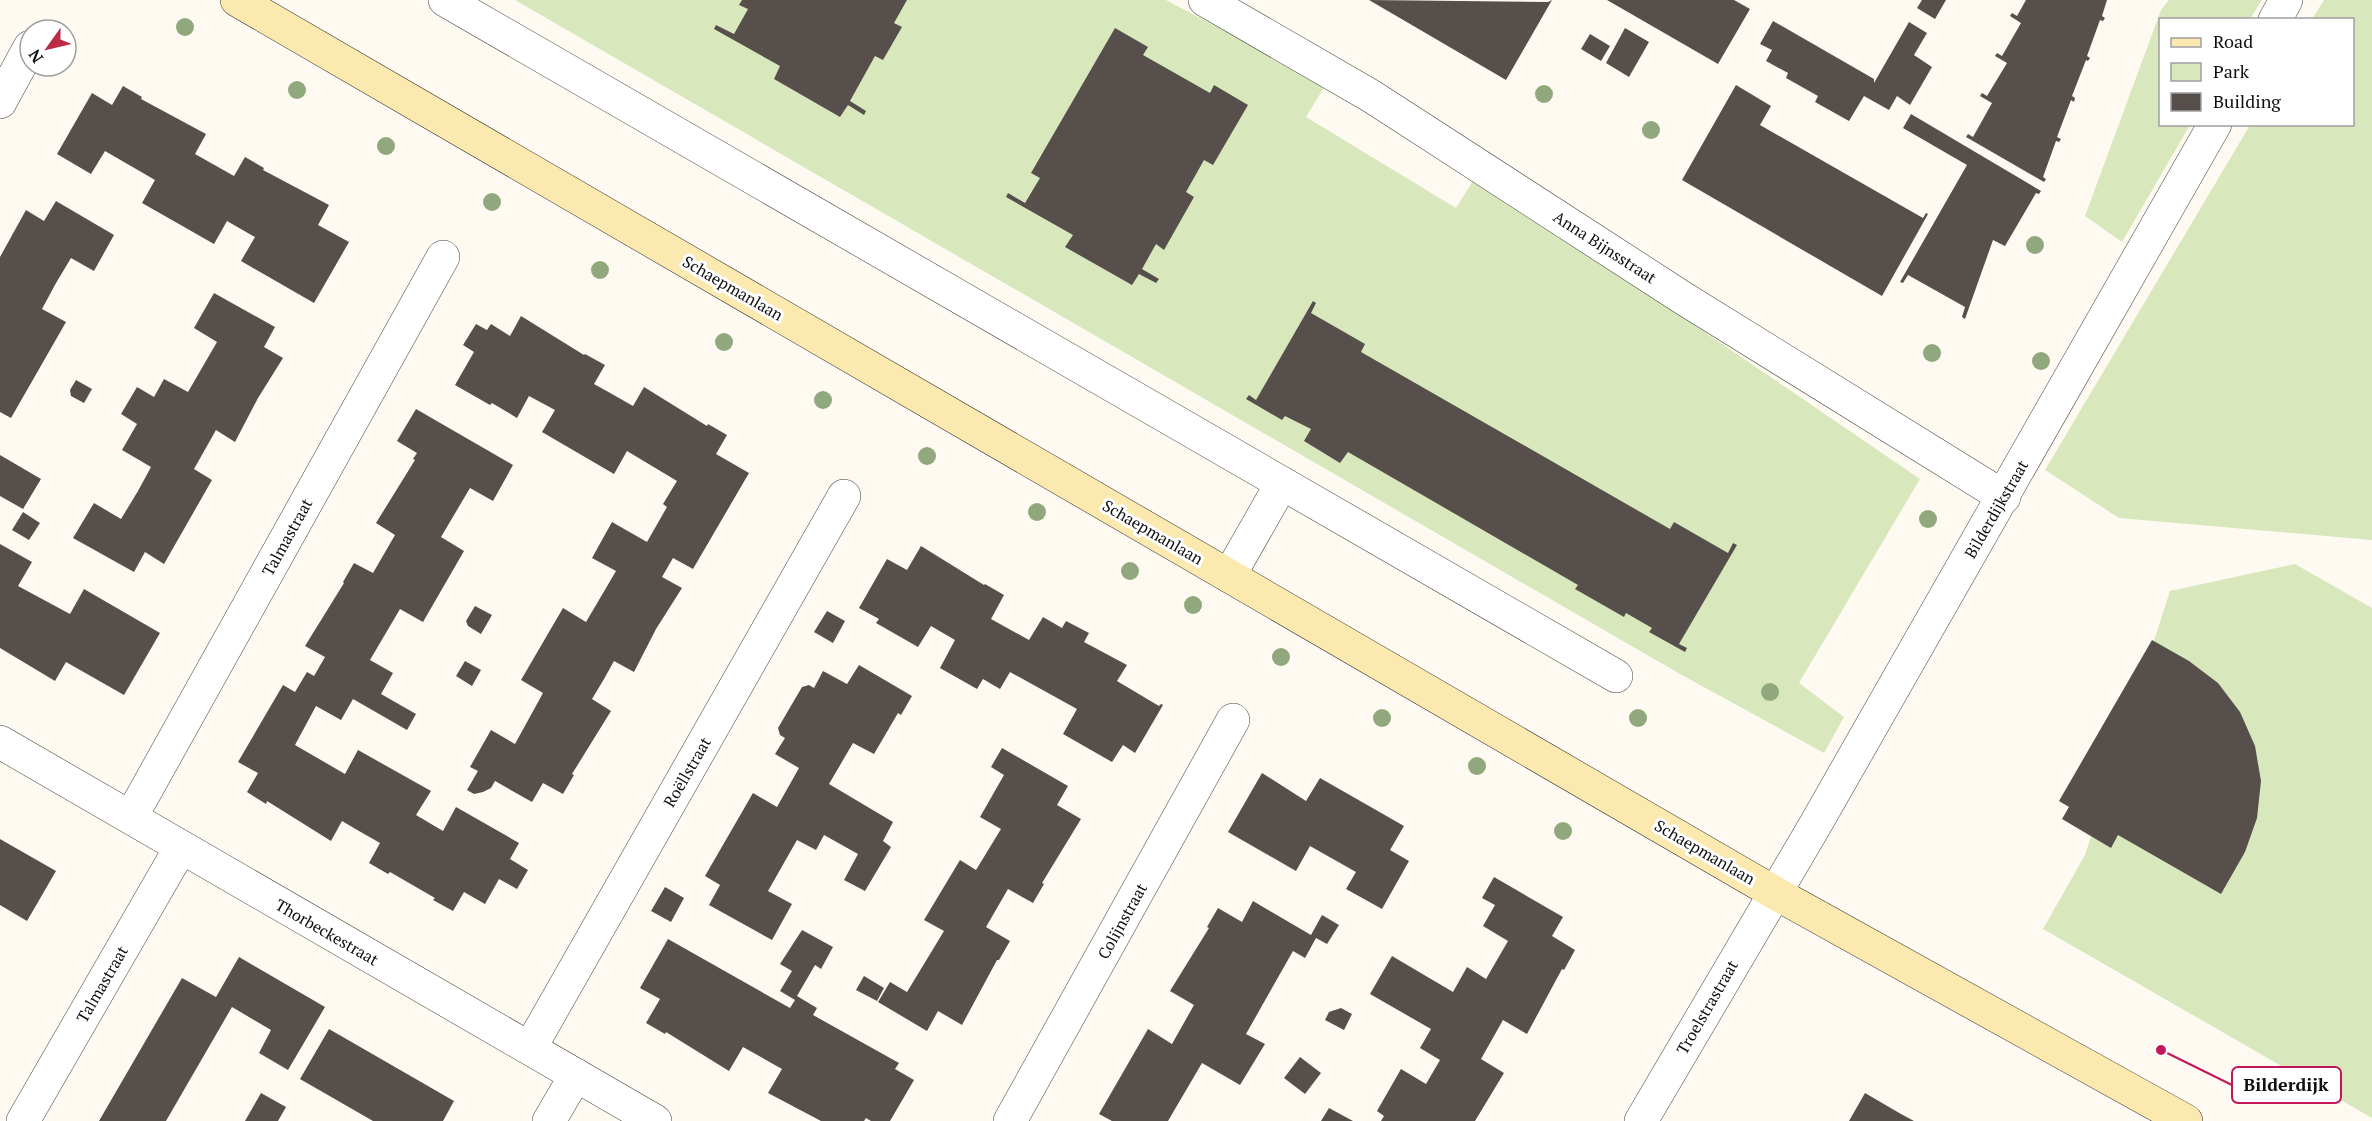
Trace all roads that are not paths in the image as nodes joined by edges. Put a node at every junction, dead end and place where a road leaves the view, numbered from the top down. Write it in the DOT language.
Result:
graph roads {
  1 [pos="237,0"];
  2 [pos="445,0"];
  3 [pos="1205,0"];
  4 [pos="2286,0"];
  5 [pos="2276,18"];
  6 [pos="18,69"];
  7 [pos="0,102"];
  8 [pos="2214,126"];
  9 [pos="443,257"];
  10 [pos="1282,483"];
  11 [pos="844,496"];
  12 [pos="2004,497"];
  13 [pos="1229,576"];
  14 [pos="1616,676"];
  15 [pos="1233,720"];
  16 [pos="0,742"];
  17 [pos="131,817"];
  18 [pos="181,847"];
  19 [pos="1775,892"];
  20 [pos="530,1048"];
  21 [pos="576,1076"];
  22 [pos="23,1121"];
  23 [pos="549,1121"];
  24 [pos="655,1121"];
  25 [pos="1011,1121"];
  26 [pos="1641,1121"];
  27 [pos="2186,1121"];
  1 -- 13 [label="street, Schaepmanlaan"];
  2 -- 10 [label="street"];
  3 -- 12 [label="street, Anna Bijnsstraat"];
  4 -- 5 [label="street"];
  6 -- 7 [label="street"];
  8 -- 12 [label="street, Bilderdijkstraat"];
  9 -- 17 [label="street, Talmastraat"];
  10 -- 13 [label="street"];
  10 -- 14 [label="street"];
  11 -- 20 [label="street, Roëllstraat"];
  12 -- 19 [label="street, Bilderdijkstraat"];
  13 -- 19 [label="street, Schaepmanlaan"];
  15 -- 25 [label="street, Colijnstraat"];
  16 -- 17 [label="street, Thorbeckestraat"];
  17 -- 18 [label="street, Thorbeckestraat"];
  18 -- 20 [label="street, Thorbeckestraat"];
  18 -- 22 [label="street, Talmastraat"];
  19 -- 26 [label="street, Troelstrastraat"];
  19 -- 27 [label="street, Schaepmanlaan"];
  20 -- 21 [label="street, Thorbeckestraat"];
  21 -- 23 [label="street"];
  21 -- 24 [label="street, Thorbeckestraat"];
}
